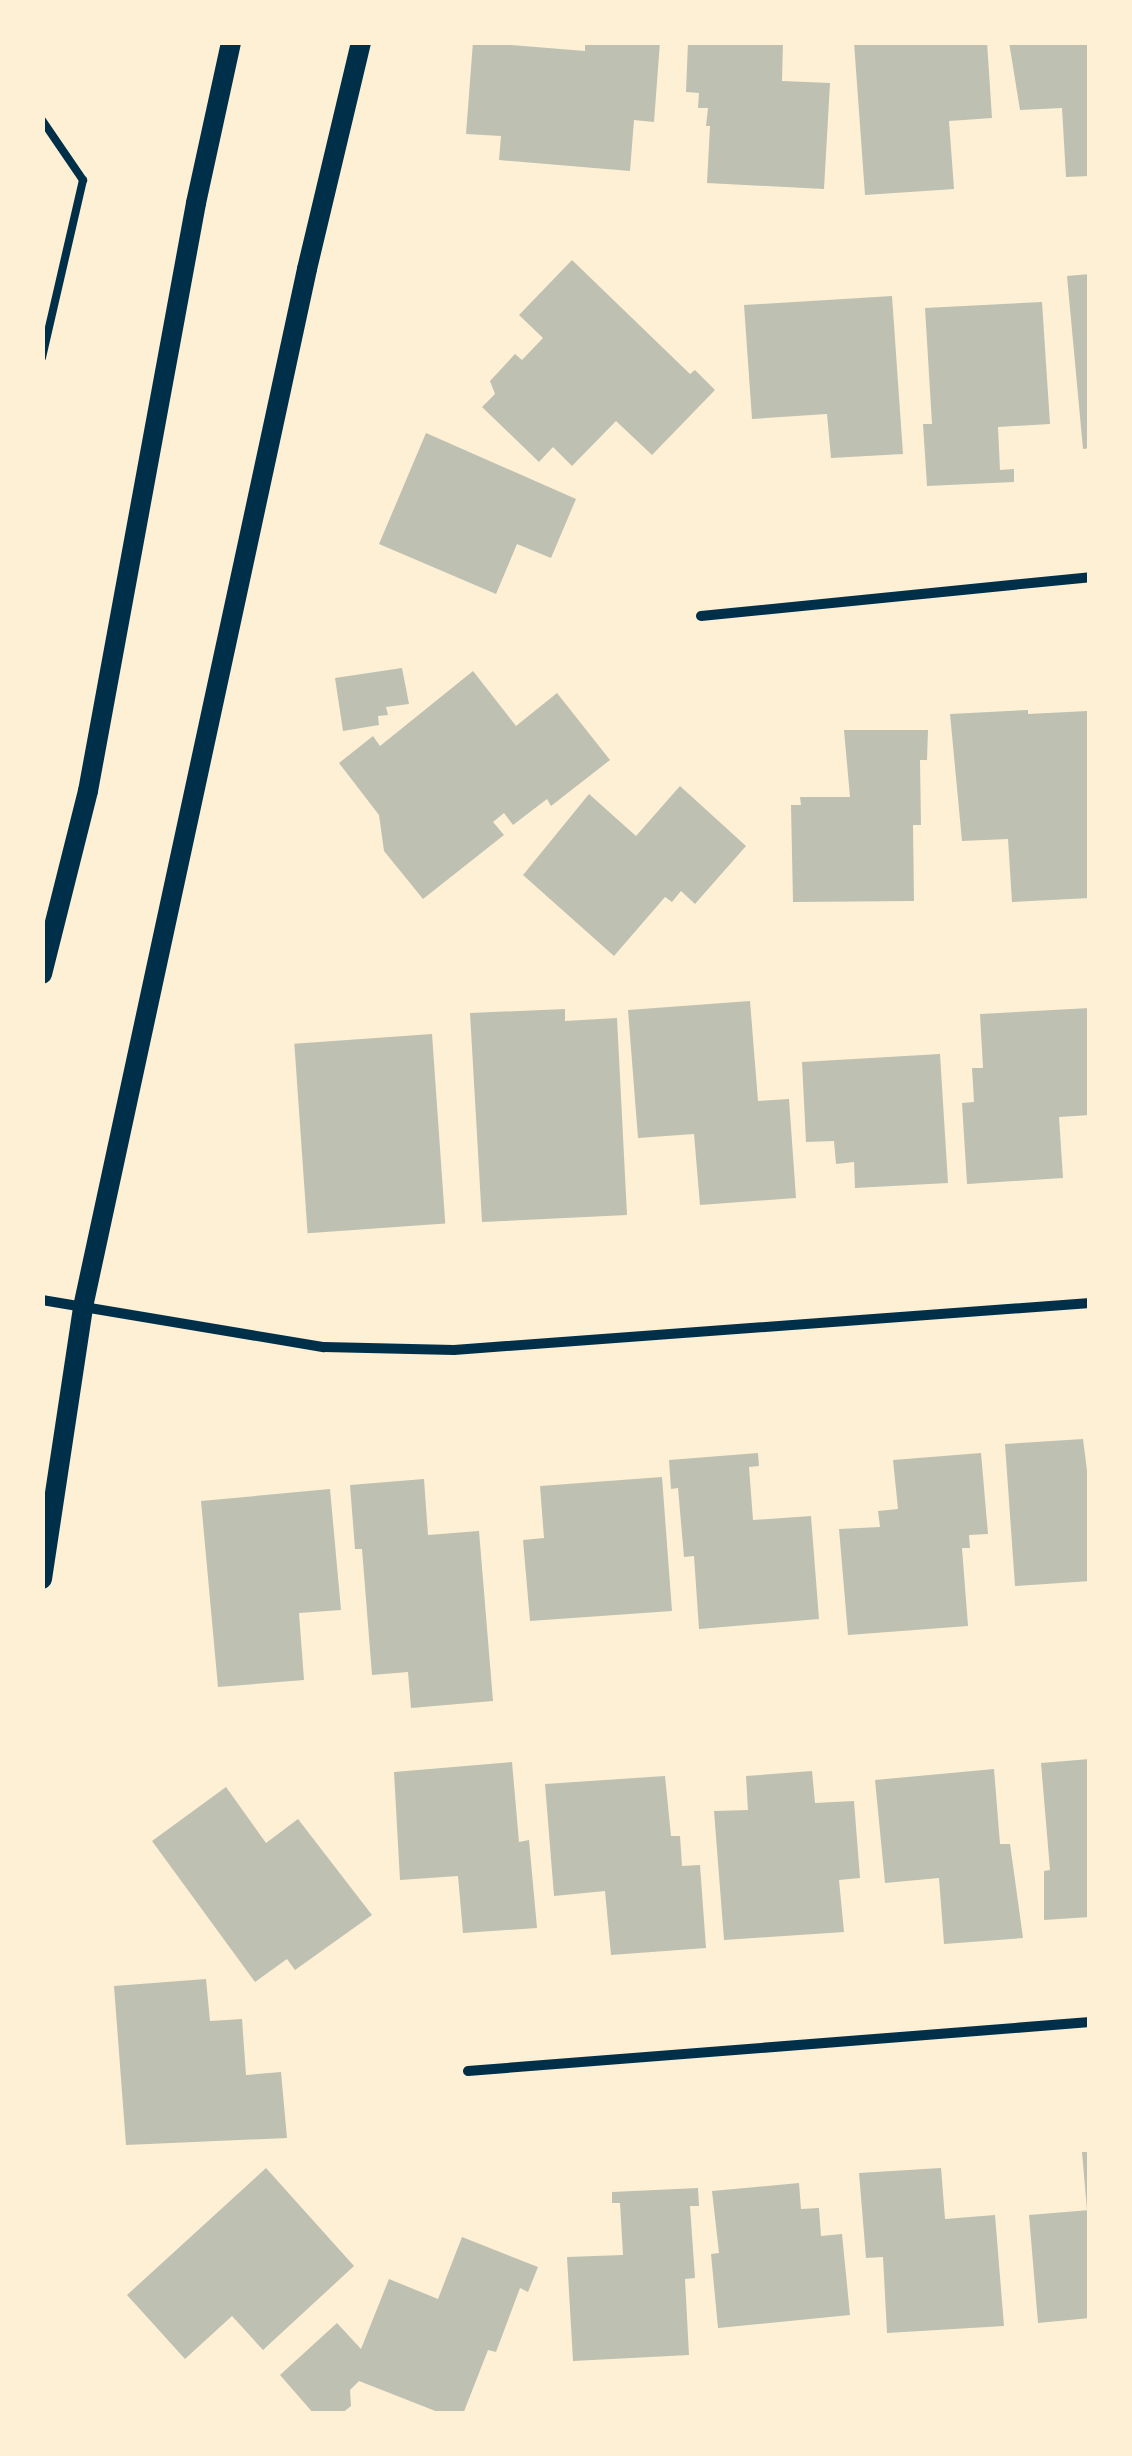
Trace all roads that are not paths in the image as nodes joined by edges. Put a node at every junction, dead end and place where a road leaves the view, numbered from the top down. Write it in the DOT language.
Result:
graph roads {
  1 [pos="231,42"];
  2 [pos="362,42"];
  3 [pos="42,120"];
  4 [pos="42,356"];
  5 [pos="1090,578"];
  6 [pos="701,616"];
  7 [pos="42,974"];
  8 [pos="42,1300"];
  9 [pos="1090,1303"];
  10 [pos="83,1307"];
  11 [pos="42,1580"];
  12 [pos="1090,2022"];
  13 [pos="468,2071"];
  1 -- 7 [label="main road"];
  2 -- 10 [label="main road"];
  3 -- 4 [label="lane"];
  5 -- 6 [label="street"];
  8 -- 10 [label="street"];
  9 -- 10 [label="street"];
  10 -- 11 [label="main road"];
  12 -- 13 [label="street"];
}
